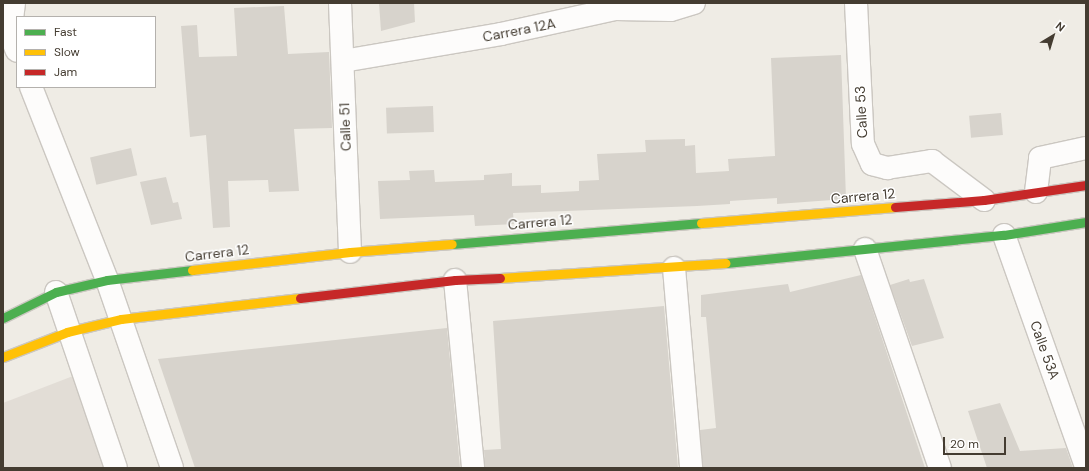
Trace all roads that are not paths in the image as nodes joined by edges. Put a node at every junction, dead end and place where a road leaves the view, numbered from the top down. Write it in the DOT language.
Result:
graph roads {
  1 [pos="14,3"];
  2 [pos="340,3"];
  3 [pos="694,3"];
  4 [pos="856,3"];
  5 [pos="16,49"];
  6 [pos="343,61"];
  7 [pos="31,88"];
  8 [pos="1086,148"];
  9 [pos="1086,185"];
  10 [pos="1036,192"];
  11 [pos="984,200"];
  12 [pos="1086,222"];
  13 [pos="1004,235"];
  14 [pos="865,248"];
  15 [pos="350,252"];
  16 [pos="674,268"];
  17 [pos="108,280"];
  18 [pos="456,280"];
  19 [pos="56,292"];
  20 [pos="3,318"];
  21 [pos="121,319"];
  22 [pos="67,332"];
  23 [pos="3,357"];
  24 [pos="1086,466"];
  25 [pos="116,468"];
  26 [pos="172,468"];
  27 [pos="472,468"];
  28 [pos="691,468"];
  29 [pos="940,468"];
  1 -- 5 [label="street"];
  2 -- 6 [label="street, Calle 51"];
  3 -- 6 [label="street, Carrera 12A"];
  4 -- 11 [label="street, Calle 53"];
  6 -- 15 [label="street, Calle 51"];
  7 -- 17 [label="street"];
  8 -- 10 [label="street"];
  9 -- 10 [label="main road, Carrera 12"];
  10 -- 11 [label="main road, Carrera 12"];
  11 -- 15 [label="main road, Carrera 12"];
  12 -- 13 [label="main road"];
  13 -- 14 [label="main road"];
  13 -- 24 [label="street, Calle 53A"];
  14 -- 16 [label="main road"];
  14 -- 29 [label="street"];
  15 -- 17 [label="main road, Carrera 12"];
  16 -- 18 [label="main road"];
  16 -- 28 [label="street"];
  17 -- 19 [label="main road, Carrera 12"];
  17 -- 21 [label="street"];
  18 -- 21 [label="main road"];
  18 -- 27 [label="street"];
  19 -- 20 [label="main road, Carrera 12"];
  19 -- 22 [label="street"];
  21 -- 22 [label="main road"];
  21 -- 26 [label="street"];
  22 -- 23 [label="main road"];
  22 -- 25 [label="street"];
}
